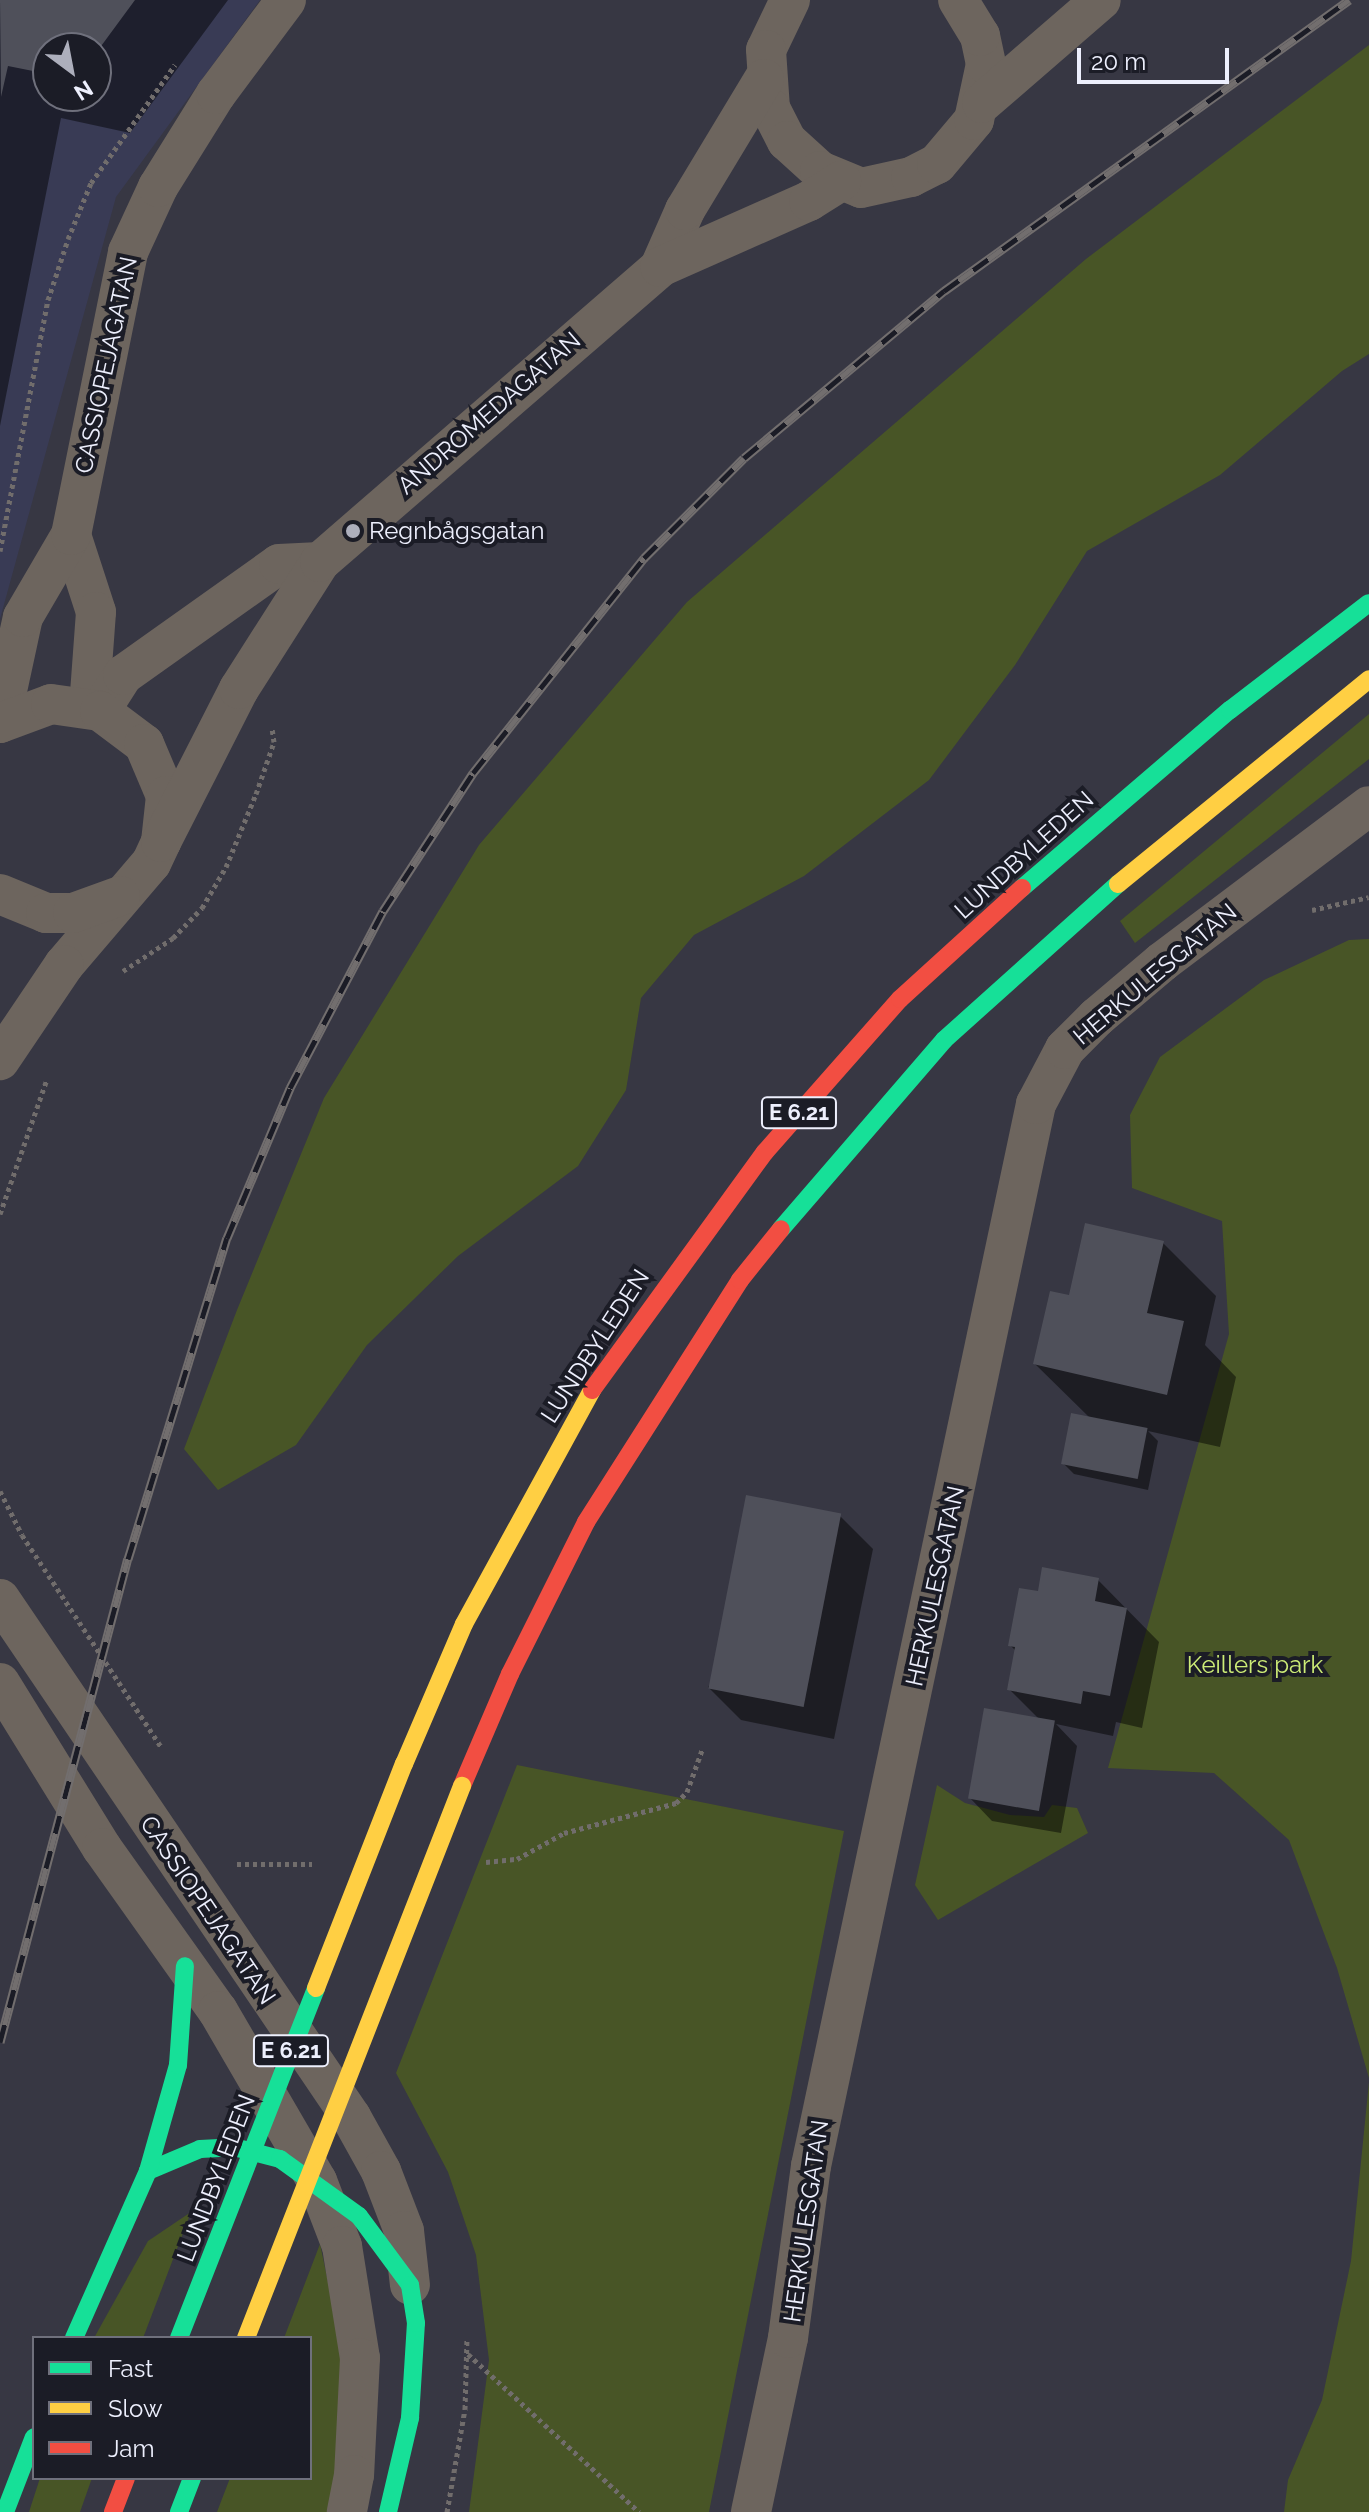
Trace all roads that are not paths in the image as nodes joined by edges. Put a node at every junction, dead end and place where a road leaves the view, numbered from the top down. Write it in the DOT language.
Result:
graph roads {
  1 [pos="286,0"];
  2 [pos="790,0"];
  3 [pos="958,0"];
  4 [pos="1101,0"];
  5 [pos="764,79"];
  6 [pos="982,103"];
  7 [pos="841,181"];
  8 [pos="660,267"];
  9 [pos="71,535"];
  10 [pos="320,562"];
  11 [pos="1369,603"];
  12 [pos="1369,679"];
  13 [pos="94,709"];
  14 [pos="0,723"];
  15 [pos="1369,806"];
  16 [pos="161,842"];
  17 [pos="0,894"];
  18 [pos="120,896"];
  19 [pos="0,1060"];
  20 [pos="0,1599"];
  21 [pos="0,1683"];
  22 [pos="185,1966"];
  23 [pos="148,2171"];
  24 [pos="317,2181"];
  25 [pos="410,2285"];
  26 [pos="75,2336"];
  27 [pos="180,2336"];
  28 [pos="247,2336"];
  29 [pos="32,2442"];
  30 [pos="125,2480"];
  31 [pos="191,2480"];
  32 [pos="5,2512"];
  33 [pos="113,2512"];
  34 [pos="179,2512"];
  35 [pos="347,2512"];
  36 [pos="388,2512"];
  37 [pos="751,2512"];
  1 -- 9 [label="street, CASSIOPEJAGATAN"];
  2 -- 5 [label="street, ANDROMEDAGATAN"];
  3 -- 6 [label="street, ANDROMEDAGATAN"];
  4 -- 6 [label="street, ANDROMEDAGATAN"];
  5 -- 7 [label="street, ANDROMEDAGATAN"];
  5 -- 8 [label="street, ANDROMEDAGATAN"];
  6 -- 7 [label="street, ANDROMEDAGATAN"];
  7 -- 8 [label="street, ANDROMEDAGATAN"];
  8 -- 10 [label="street, ANDROMEDAGATAN"];
  9 -- 13 [label="street, CASSIOPEJAGATAN"];
  9 -- 14 [label="street, CASSIOPEJAGATAN"];
  10 -- 13 [label="street"];
  10 -- 16 [label="street, ANDROMEDAGATAN"];
  11 -- 27 [label="main road, LUNDBYLEDEN / E 6.21, bridge"];
  12 -- 28 [label="main road, E 6.21, bridge"];
  13 -- 14 [label="street, CASSIOPEJAGATAN"];
  13 -- 16 [label="street"];
  15 -- 37 [label="street, HERKULESGATAN"];
  16 -- 18 [label="street"];
  17 -- 18 [label="street"];
  18 -- 19 [label="street"];
  20 -- 25 [label="street, CASSIOPEJAGATAN"];
  21 -- 22 [label="street, CASSIOPEJAGATAN"];
  22 -- 23 [label="main road"];
  22 -- 24 [label="street, CASSIOPEJAGATAN"];
  23 -- 24 [label="main road"];
  23 -- 26 [label="main road"];
  24 -- 25 [label="main road"];
  24 -- 35 [label="street, CASSIOPEJAGATAN"];
  25 -- 36 [label="main road, CASSIOPEJAGATAN"];
  29 -- 32 [label="main road"];
  30 -- 33 [label="main road"];
  31 -- 34 [label="main road"];
}
